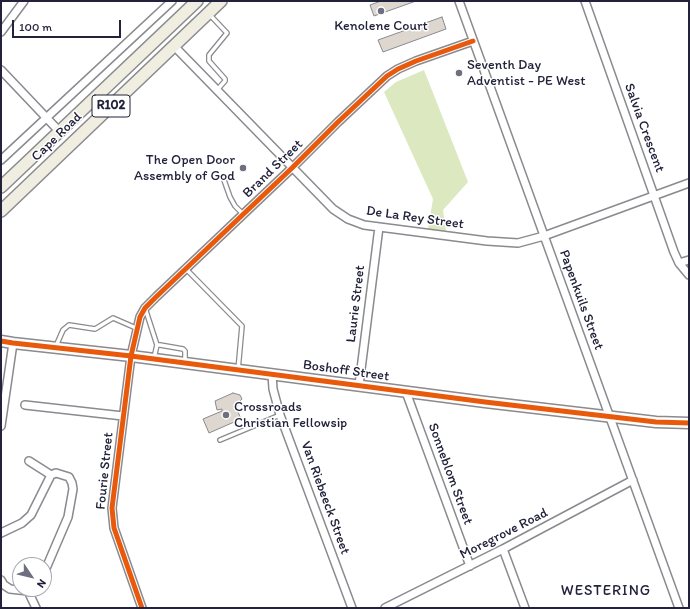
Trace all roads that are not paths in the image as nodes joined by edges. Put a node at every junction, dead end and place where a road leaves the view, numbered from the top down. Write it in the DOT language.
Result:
graph roads {
  1 [pos="24,1"];
  2 [pos="172,1"];
  3 [pos="198,1"];
  4 [pos="221,1"];
  5 [pos="459,1"];
  6 [pos="585,1"];
  7 [pos="208,13"];
  8 [pos="1,32"];
  9 [pos="473,41"];
  10 [pos="174,46"];
  11 [pos="1,70"];
  12 [pos="216,90"];
  13 [pos="46,118"];
  14 [pos="59,131"];
  15 [pos="1,160"];
  16 [pos="292,168"];
  17 [pos="224,180"];
  18 [pos="689,183"];
  19 [pos="1,186"];
  20 [pos="654,196"];
  21 [pos="1,211"];
  22 [pos="243,214"];
  23 [pos="379,227"];
  24 [pos="544,236"];
  25 [pos="689,260"];
  26 [pos="679,263"];
  27 [pos="186,268"];
  28 [pos="689,275"];
  29 [pos="145,308"];
  30 [pos="136,328"];
  31 [pos="1,341"];
  32 [pos="13,343"];
  33 [pos="157,345"];
  34 [pos="55,348"];
  35 [pos="131,356"];
  36 [pos="154,359"];
  37 [pos="184,363"];
  38 [pos="238,370"];
  39 [pos="272,374"];
  40 [pos="359,385"];
  41 [pos="406,392"];
  42 [pos="25,405"];
  43 [pos="280,415"];
  44 [pos="123,416"];
  45 [pos="609,417"];
  46 [pos="689,424"];
  47 [pos="1,426"];
  48 [pos="220,440"];
  49 [pos="29,461"];
  50 [pos="51,475"];
  51 [pos="634,480"];
  52 [pos="1,533"];
  53 [pos="504,549"];
  54 [pos="51,557"];
  55 [pos="470,566"];
  56 [pos="1,580"];
  57 [pos="12,589"];
  58 [pos="32,597"];
  59 [pos="36,608"];
  60 [pos="142,608"];
  61 [pos="352,608"];
  62 [pos="385,608"];
  63 [pos="525,608"];
  64 [pos="679,608"];
  1 -- 8 [label="street"];
  2 -- 13 [label="street, Cape Road"];
  3 -- 14 [label="main road, Cape Road / R102"];
  4 -- 7 [label="main road, Cape Road / R102"];
  5 -- 9 [label="street, Papenkuils Street"];
  6 -- 20 [label="street, Salvia Crescent"];
  7 -- 10 [label="main road, Cape Road / R102"];
  7 -- 12 [label="lane"];
  9 -- 16 [label="street, Brand Street"];
  9 -- 24 [label="street, Papenkuils Street"];
  10 -- 12 [label="street, De La Rey Street"];
  10 -- 21 [label="main road, Cape Road / R102"];
  11 -- 13 [label="street"];
  12 -- 16 [label="street, De La Rey Street"];
  13 -- 14 [label="street"];
  13 -- 15 [label="street, Cape Road"];
  14 -- 19 [label="main road, Cape Road / R102"];
  16 -- 22 [label="street, Brand Street"];
  16 -- 23 [label="street, De La Rey Street"];
  17 -- 22 [label="lane"];
  18 -- 20 [label="street, De La Rey Street"];
  20 -- 24 [label="street, De La Rey Street"];
  20 -- 26 [label="street, Salvia Crescent"];
  22 -- 27 [label="street, Brand Street"];
  23 -- 24 [label="street, De La Rey Street"];
  23 -- 40 [label="street, Laurie Street"];
  24 -- 45 [label="street, Papenkuils Street"];
  25 -- 26 [label="street"];
  26 -- 28 [label="street, Salvia Crescent"];
  27 -- 29 [label="street, Brand Street"];
  27 -- 38 [label="lane"];
  29 -- 30 [label="street, Brand Street"];
  29 -- 33 [label="lane"];
  30 -- 34 [label="lane"];
  30 -- 35 [label="street, Brand Street"];
  31 -- 32 [label="street, Boshoff Street"];
  32 -- 34 [label="street, Boshoff Street"];
  32 -- 47 [label="street"];
  33 -- 36 [label="lane"];
  33 -- 37 [label="lane"];
  34 -- 35 [label="street, Boshoff Street"];
  35 -- 36 [label="street, Boshoff Street"];
  35 -- 44 [label="street, Fourie Street"];
  36 -- 37 [label="street, Boshoff Street"];
  37 -- 38 [label="street, Boshoff Street"];
  38 -- 39 [label="street, Boshoff Street"];
  39 -- 40 [label="street, Boshoff Street"];
  39 -- 43 [label="street, Van Riebeeck Street"];
  40 -- 41 [label="street, Boshoff Street"];
  41 -- 45 [label="street, Boshoff Street"];
  41 -- 55 [label="street, Sonneblom Street"];
  42 -- 44 [label="street"];
  43 -- 48 [label="lane"];
  43 -- 61 [label="street, Van Riebeeck Street"];
  44 -- 60 [label="street, Fourie Street"];
  45 -- 46 [label="street, Boshoff Street"];
  45 -- 51 [label="street, Papenkuils Street"];
  49 -- 50 [label="street"];
  50 -- 52 [label="street"];
  50 -- 54 [label="street"];
  51 -- 53 [label="street, Moregrove Road"];
  51 -- 64 [label="street, Papenkuils Street"];
  53 -- 55 [label="street, Moregrove Road"];
  53 -- 63 [label="street"];
  55 -- 62 [label="street, Moregrove Road"];
  56 -- 57 [label="street"];
  58 -- 59 [label="street"];
}
